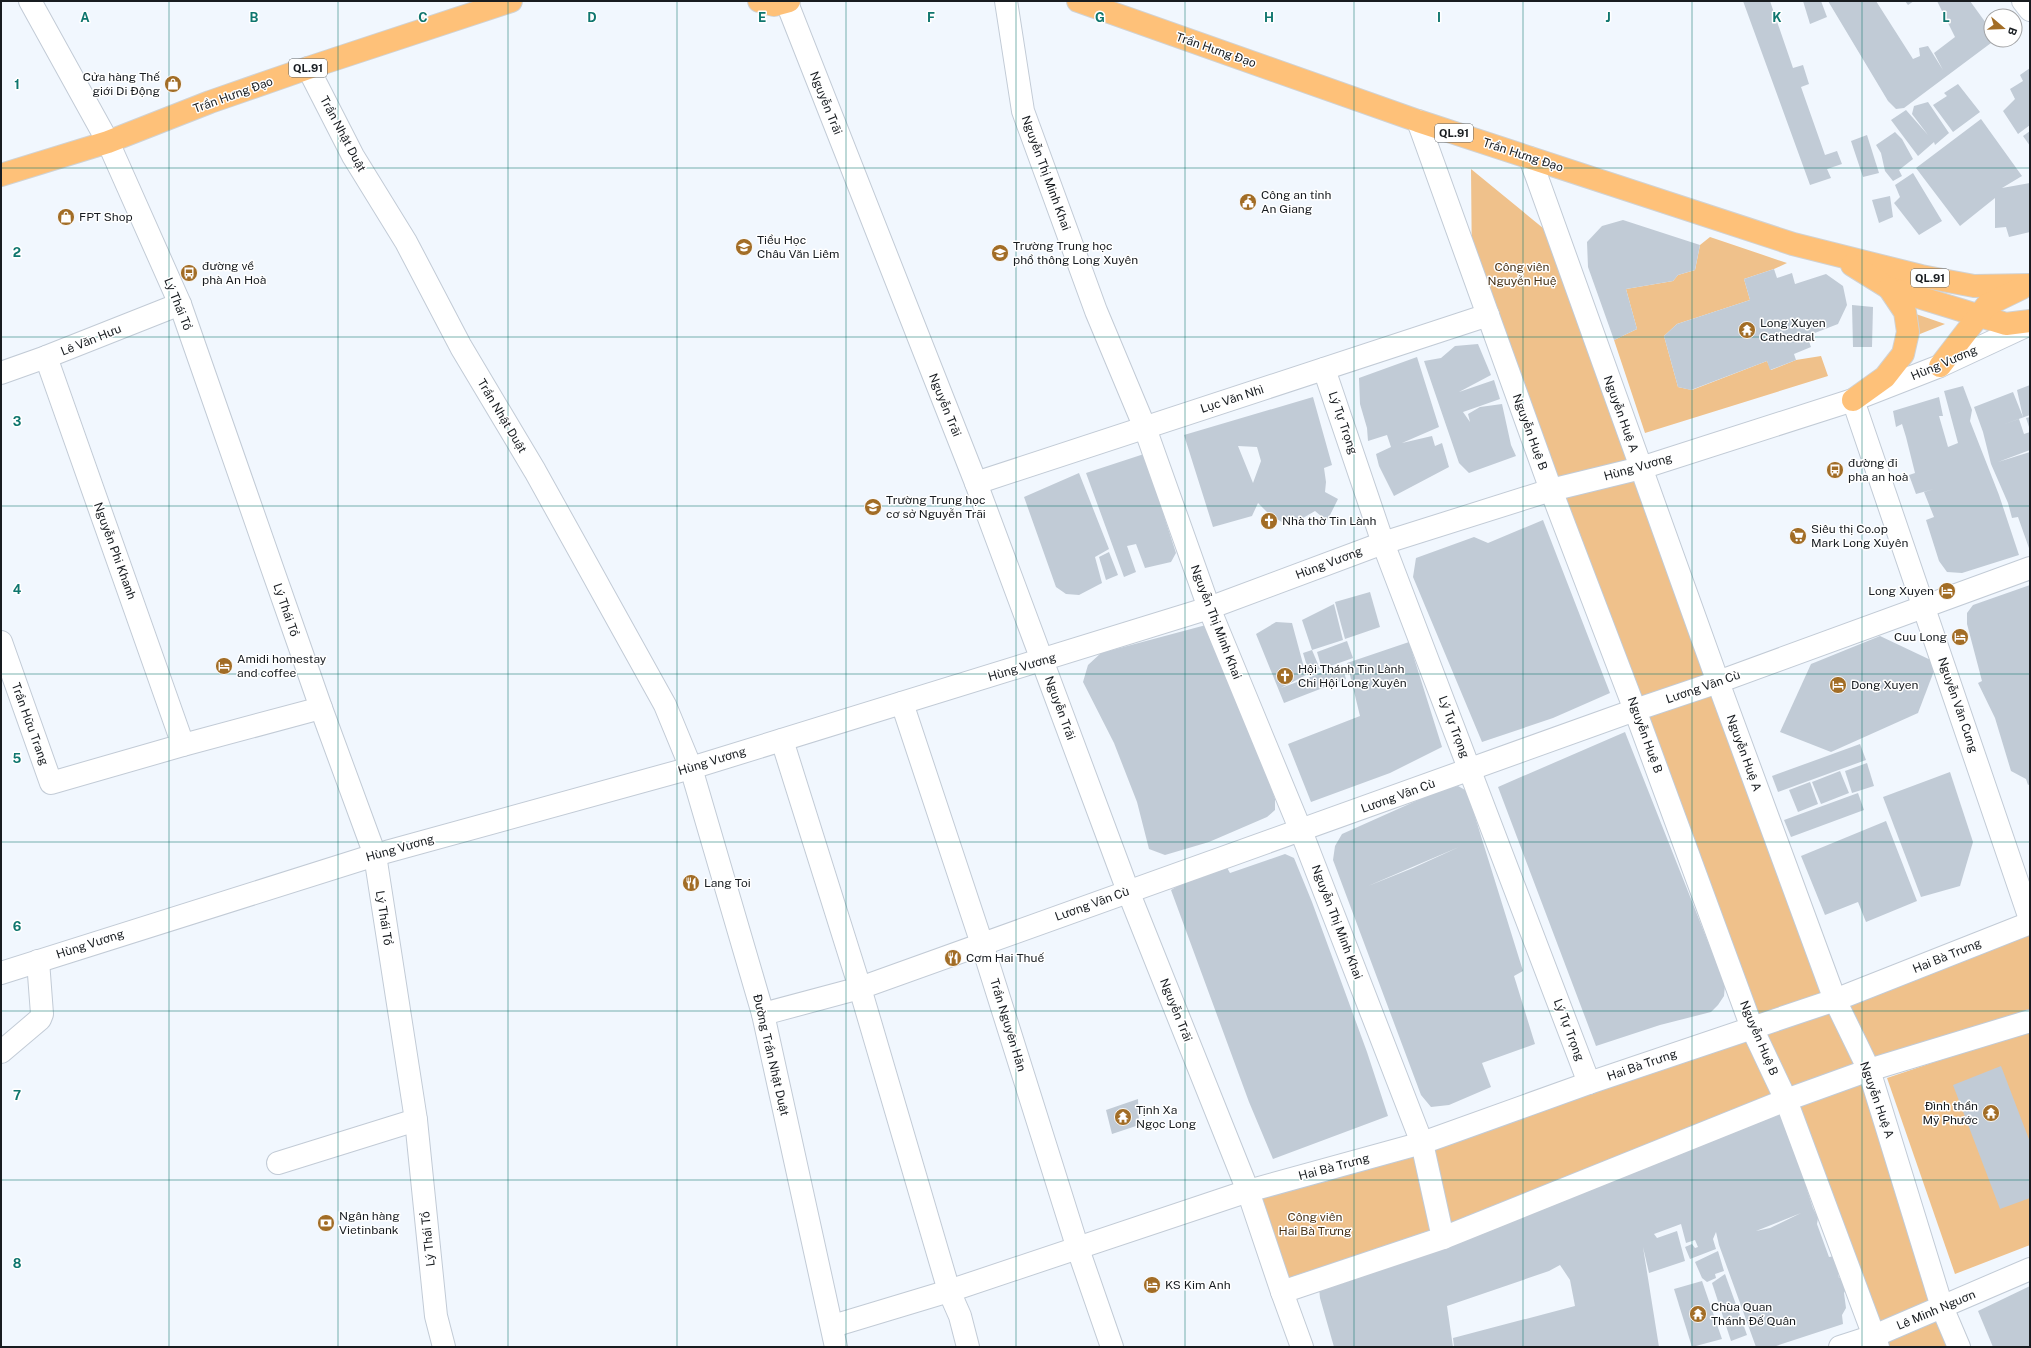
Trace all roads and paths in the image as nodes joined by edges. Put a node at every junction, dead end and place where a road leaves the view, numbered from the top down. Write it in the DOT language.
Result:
graph roads {
  1 [pos="30,1"];
  2 [pos="759,1"];
  3 [pos="1006,1"];
  4 [pos="1078,1"];
  5 [pos="2024,1"];
  6 [pos="506,2"];
  7 [pos="788,2"];
  8 [pos="2030,10"];
  9 [pos="308,68"];
  10 [pos="1418,121"];
  11 [pos="108,142"];
  12 [pos="1530,158"];
  13 [pos="1,175"];
  14 [pos="1834,254"];
  15 [pos="2029,285"];
  16 [pos="1889,288"];
  17 [pos="180,304"];
  18 [pos="1488,315"];
  19 [pos="1978,315"];
  20 [pos="2030,321"];
  21 [pos="2030,324"];
  22 [pos="46,357"];
  23 [pos="1940,366"];
  24 [pos="1324,369"];
  25 [pos="1,373"];
  26 [pos="1853,400"];
  27 [pos="1145,428"];
  28 [pos="1641,468"];
  29 [pos="976,483"];
  30 [pos="1551,490"];
  31 [pos="1383,543"];
  32 [pos="2030,568"];
  33 [pos="1924,606"];
  34 [pos="1209,608"];
  35 [pos="1,642"];
  36 [pos="1042,660"];
  37 [pos="1718,682"];
  38 [pos="902,703"];
  39 [pos="321,708"];
  40 [pos="1635,710"];
  41 [pos="782,740"];
  42 [pos="183,745"];
  43 [pos="691,768"];
  44 [pos="1470,770"];
  45 [pos="1301,831"];
  46 [pos="374,855"];
  47 [pos="1128,891"];
  48 [pos="2030,919"];
  49 [pos="2030,924"];
  50 [pos="982,944"];
  51 [pos="38,961"];
  52 [pos="1,973"];
  53 [pos="860,988"];
  54 [pos="1835,1000"];
  55 [pos="763,1014"];
  56 [pos="2030,1021"];
  57 [pos="1752,1028"];
  58 [pos="1,1052"];
  59 [pos="1869,1070"];
  60 [pos="1589,1083"];
  61 [pos="1786,1100"];
  62 [pos="416,1120"];
  63 [pos="1422,1143"];
  64 [pos="278,1163"];
  65 [pos="1248,1191"];
  66 [pos="1443,1238"];
  67 [pos="1078,1249"];
  68 [pos="2030,1269"];
  69 [pos="949,1291"];
  70 [pos="1282,1292"];
  71 [pos="1942,1307"];
  72 [pos="834,1337"];
  73 [pos="1876,1342"];
  74 [pos="444,1347"];
  75 [pos="968,1347"];
  76 [pos="1112,1347"];
  77 [pos="1302,1347"];
  78 [pos="1840,1347"];
  79 [pos="1958,1347"];
  1 -- 11 [label="street, Lý Thái Tổ"];
  2 -- 7 [label="highway"];
  3 -- 27 [label="street, Nguyễn Thị Minh Khai"];
  4 -- 10 [label="highway, Trần Hưng Đạo / QL.91"];
  5 -- 8 [label="street"];
  6 -- 9 [label="highway, Trần Hưng Đạo / QL.91"];
  7 -- 29 [label="street, Nguyễn Trãi"];
  9 -- 11 [label="highway, Trần Hưng Đạo / QL.91"];
  9 -- 43 [label="street, Trần Nhật Duật"];
  10 -- 12 [label="highway, Trần Hưng Đạo / QL.91"];
  10 -- 18 [label="street, Nguyễn Huệ B"];
  11 -- 13 [label="highway, Trần Hưng Đạo / QL.91"];
  11 -- 17 [label="street, Lý Thái Tổ"];
  12 -- 14 [label="highway, Trần Hưng Đạo / QL.91"];
  12 -- 28 [label="street, Nguyễn Huệ A"];
  14 -- 15 [label="highway, QL.91"];
  14 -- 16 [label="highway, QL.91"];
  15 -- 19 [label="highway"];
  16 -- 19 [label="highway, QL.91"];
  16 -- 26 [label="highway"];
  17 -- 22 [label="street, Lê Văn Hưu"];
  17 -- 39 [label="street, Lý Thái Tổ"];
  18 -- 24 [label="street, Lục Văn Nhì"];
  18 -- 30 [label="street, Nguyễn Huệ B"];
  19 -- 20 [label="highway, QL.91"];
  19 -- 23 [label="highway"];
  21 -- 23 [label="street, Hùng Vương"];
  22 -- 25 [label="street, Lê Văn Hưu"];
  22 -- 42 [label="street, Nguyễn Phi Khanh"];
  23 -- 26 [label="street, Hùng Vương"];
  24 -- 27 [label="street, Lục Văn Nhì"];
  24 -- 31 [label="street, Lý Tự Trọng"];
  26 -- 28 [label="street, Hùng Vương"];
  26 -- 33 [label="street, Nguyễn Văn Cưng"];
  27 -- 29 [label="street, Lục Văn Nhì"];
  27 -- 34 [label="street, Nguyễn Thị Minh Khai"];
  28 -- 30 [label="street, Hùng Vương"];
  28 -- 37 [label="street, Nguyễn Huệ A"];
  29 -- 36 [label="street, Nguyễn Trãi"];
  30 -- 31 [label="street, Hùng Vương"];
  30 -- 40 [label="street, Nguyễn Huệ B"];
  31 -- 34 [label="street, Hùng Vương"];
  31 -- 44 [label="street, Lý Tự Trọng"];
  32 -- 33 [label="street, Lương Vãn Cù"];
  33 -- 37 [label="street, Lương Vãn Cù"];
  33 -- 48 [label="street, Nguyễn Văn Cưng"];
  34 -- 36 [label="street, Hùng Vương"];
  34 -- 45 [label="street, Nguyễn Thị Minh Khai"];
  35 -- 42 [label="street, Trần Hữu Trang"];
  36 -- 38 [label="street, Hùng Vương"];
  36 -- 47 [label="street, Nguyễn Trãi"];
  37 -- 40 [label="street, Lương Vãn Cù"];
  37 -- 54 [label="street, Nguyễn Huệ A"];
  38 -- 41 [label="street, Hùng Vương"];
  38 -- 50 [label="street, Trần Nguyên Hãn"];
  39 -- 42 [label="street"];
  39 -- 46 [label="street, Lý Thái Tổ"];
  40 -- 44 [label="street, Lương Vãn Cù"];
  40 -- 57 [label="street, Nguyễn Huệ B"];
  41 -- 43 [label="street, Hùng Vương"];
  41 -- 53 [label="street"];
  43 -- 46 [label="street, Hùng Vương"];
  43 -- 55 [label="street, Đường Trần Nhật Duật"];
  44 -- 45 [label="street, Lương Vãn Cù"];
  44 -- 60 [label="street, Lý Tự Trọng"];
  45 -- 47 [label="street, Lương Vãn Cù"];
  45 -- 63 [label="street, Nguyễn Thị Minh Khai"];
  46 -- 51 [label="street, Hùng Vương"];
  46 -- 62 [label="street, Lý Thái Tổ"];
  47 -- 50 [label="street, Lương Vãn Cù"];
  47 -- 65 [label="street, Nguyễn Trãi"];
  49 -- 54 [label="street, Hai Bà Trưng"];
  50 -- 53 [label="street, Lương Vãn Cù"];
  50 -- 67 [label="street, Trần Nguyên Hãn"];
  51 -- 52 [label="street, Hùng Vương"];
  51 -- 58 [label="street"];
  53 -- 55 [label="street, Lương Vãn Cù"];
  53 -- 69 [label="street"];
  54 -- 57 [label="street, Hai Bà Trưng"];
  54 -- 59 [label="street, Nguyễn Huệ A"];
  55 -- 72 [label="street, Đường Trần Nhật Duật"];
  56 -- 59 [label="street"];
  57 -- 60 [label="street, Hai Bà Trưng"];
  57 -- 61 [label="street, Nguyễn Huệ B"];
  59 -- 61 [label="street"];
  59 -- 71 [label="street, Nguyễn Huệ A"];
  60 -- 63 [label="street, Hai Bà Trưng"];
  61 -- 66 [label="street"];
  61 -- 73 [label="street, Nguyễn Huệ B"];
  62 -- 64 [label="street"];
  62 -- 74 [label="street, Lý Thái Tổ"];
  63 -- 65 [label="street, Hai Bà Trưng"];
  63 -- 66 [label="street, Nguyễn Thị Minh Khai"];
  65 -- 67 [label="street, Hai Bà Trưng"];
  65 -- 70 [label="street, Nguyễn Trãi"];
  66 -- 70 [label="street"];
  67 -- 69 [label="street, Hai Bà Trưng"];
  67 -- 76 [label="street, Trần Nguyên Hãn"];
  68 -- 71 [label="street, Lê Minh Nguơn"];
  69 -- 72 [label="street, Hai Bà Trưng"];
  69 -- 75 [label="street"];
  70 -- 77 [label="street, Nguyễn Trãi"];
  71 -- 73 [label="street, Lê Minh Nguơn"];
  71 -- 79 [label="street, Nguyễn Huệ A"];
  73 -- 78 [label="street, Lê Minh Nguơn"];
}
